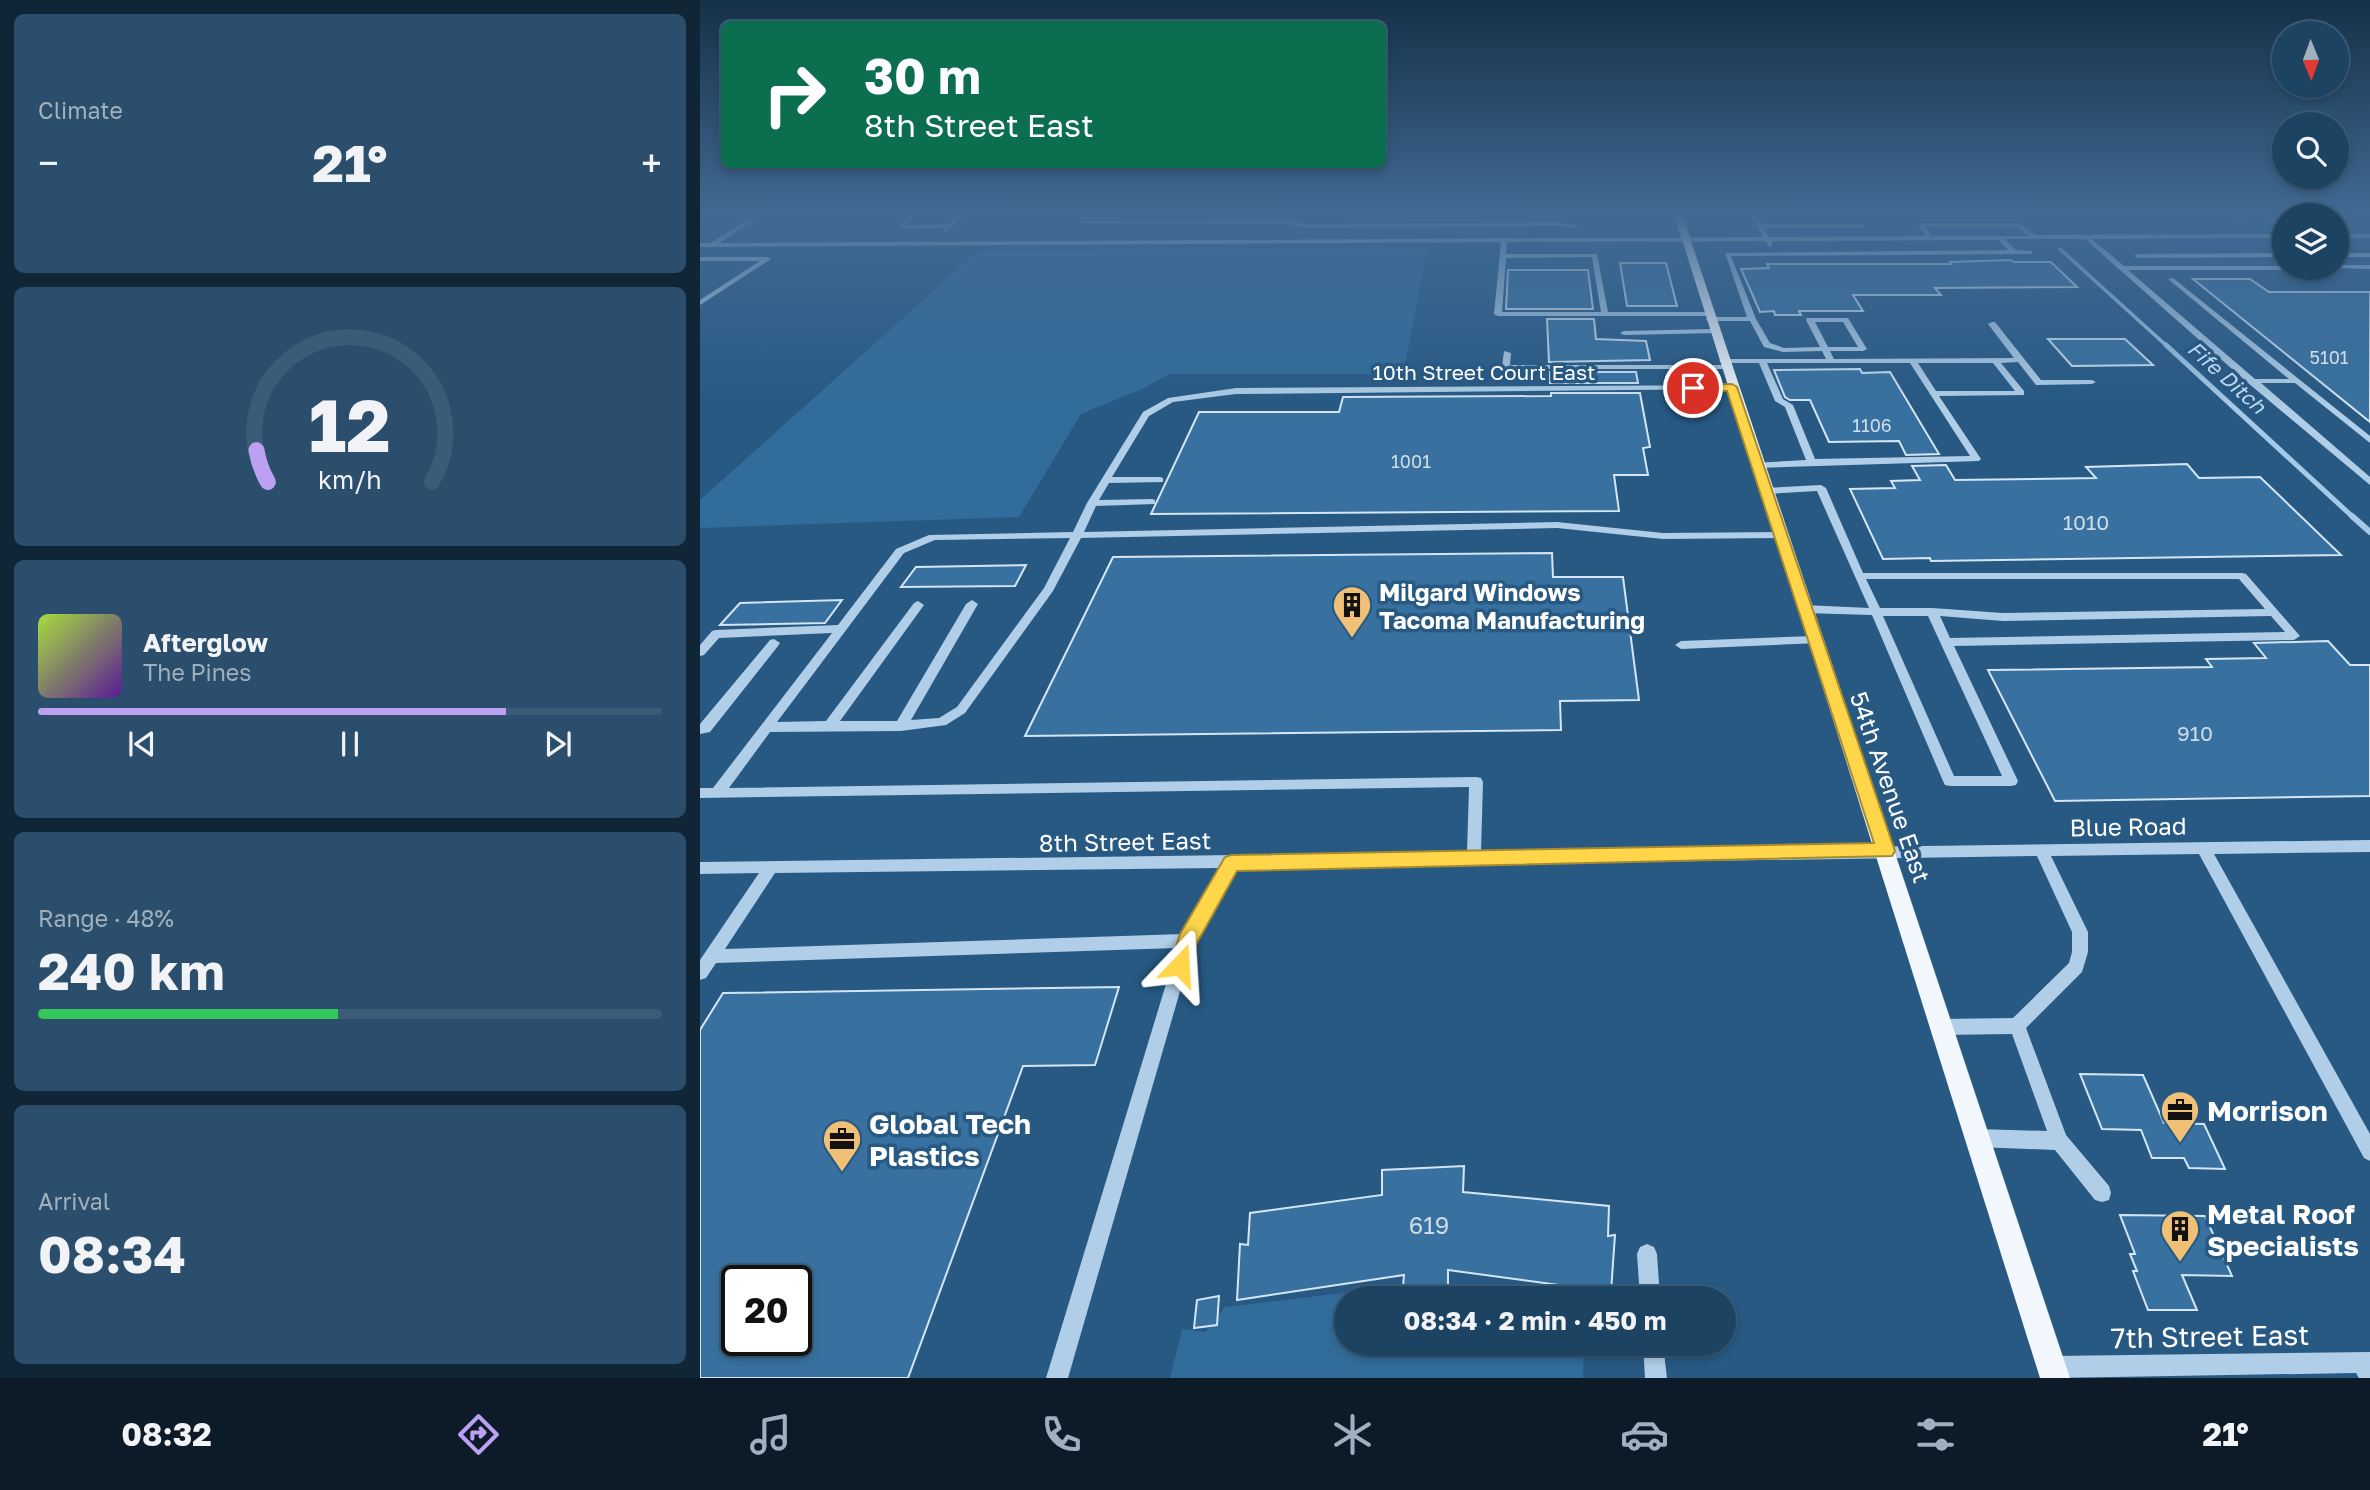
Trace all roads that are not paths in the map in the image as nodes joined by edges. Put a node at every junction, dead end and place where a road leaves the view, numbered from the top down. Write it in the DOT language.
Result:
graph roads {
  1 [pos="738,278"];
  2 [pos="1501,278"];
  3 [pos="1599,278"];
  4 [pos="1697,278"];
  5 [pos="1736,278"];
  6 [pos="2135,278"];
  7 [pos="2171,279"];
  8 [pos="700,303"];
  9 [pos="1605,314"];
  10 [pos="1752,319"];
  11 [pos="1711,321"];
  12 [pos="1992,324"];
  13 [pos="1624,333"];
  14 [pos="1825,349"];
  15 [pos="1507,354"];
  16 [pos="1995,360"];
  17 [pos="2020,360"];
  18 [pos="1762,361"];
  19 [pos="1831,361"];
  20 [pos="1912,361"];
  21 [pos="1724,364"];
  22 [pos="2251,381"];
  23 [pos="2297,381"];
  24 [pos="2092,382"];
  25 [pos="1732,387"];
  26 [pos="1934,394"];
  27 [pos="2370,440"];
  28 [pos="1812,462"];
  29 [pos="1757,465"];
  30 [pos="1106,480"];
  31 [pos="1160,480"];
  32 [pos="2370,482"];
  33 [pos="1765,491"];
  34 [pos="1152,502"];
  35 [pos="1092,503"];
  36 [pos="1077,535"];
  37 [pos="1780,535"];
  38 [pos="1859,576"];
  39 [pos="972,604"];
  40 [pos="918,605"];
  41 [pos="1804,608"];
  42 [pos="1875,612"];
  43 [pos="1932,612"];
  44 [pos="2274,612"];
  45 [pos="842,629"];
  46 [pos="1814,640"];
  47 [pos="1946,642"];
  48 [pos="774,643"];
  49 [pos="1681,645"];
  50 [pos="700,652"];
  51 [pos="830,726"];
  52 [pos="901,726"];
  53 [pos="768,727"];
  54 [pos="700,729"];
  55 [pos="700,793"];
  56 [pos="717,793"];
  57 [pos="2370,846"];
  58 [pos="2203,848"];
  59 [pos="2041,849"];
  60 [pos="1886,851"];
  61 [pos="1474,857"];
  62 [pos="1231,863"];
  63 [pos="700,868"];
  64 [pos="771,868"];
  65 [pos="1188,941"];
  66 [pos="712,956"];
  67 [pos="700,973"];
  68 [pos="2017,1026"];
  69 [pos="1942,1027"];
  70 [pos="1977,1138"];
  71 [pos="2059,1141"];
  72 [pos="2370,1152"];
  73 [pos="2102,1193"];
  74 [pos="1647,1254"];
  75 [pos="1649,1286"];
  76 [pos="1654,1356"];
  77 [pos="2367,1367"];
  78 [pos="2054,1373"];
  79 [pos="1057,1378"];
  80 [pos="1656,1378"];
  1 -- 8 [label="street"];
  2 -- 9 [label="lane"];
  3 -- 9 [label="street"];
  4 -- 11 [label="main road, 54th Avenue East"];
  5 -- 10 [label="street"];
  6 -- 22 [label="street"];
  7 -- 23 [label="street"];
  9 -- 11 [label="street"];
  10 -- 11 [label="street"];
  10 -- 14 [label="street"];
  11 -- 13 [label="street"];
  11 -- 21 [label="main road, 54th Avenue East"];
  12 -- 17 [label="street"];
  14 -- 14 [label="street"];
  14 -- 19 [label="street"];
  15 -- 21 [label="street"];
  16 -- 17 [label="street"];
  16 -- 20 [label="lane"];
  16 -- 26 [label="street"];
  17 -- 24 [label="street"];
  18 -- 19 [label="street"];
  18 -- 21 [label="street"];
  18 -- 28 [label="street"];
  19 -- 20 [label="street"];
  20 -- 26 [label="street"];
  21 -- 25 [label="main road, 54th Avenue East"];
  22 -- 23 [label="street"];
  22 -- 32 [label="street"];
  23 -- 27 [label="street"];
  25 -- 29 [label="main road, 54th Avenue East"];
  25 -- 30 [label="street, 10th Street Court East"];
  26 -- 28 [label="street"];
  28 -- 29 [label="street"];
  29 -- 33 [label="main road, 54th Avenue East"];
  30 -- 31 [label="street"];
  30 -- 35 [label="street, 10th Street Court East"];
  33 -- 37 [label="main road, 54th Avenue East"];
  33 -- 38 [label="lane"];
  34 -- 35 [label="street"];
  35 -- 36 [label="street, 10th Street Court East"];
  36 -- 37 [label="street"];
  36 -- 45 [label="street"];
  36 -- 52 [label="street, 10th Street Court East"];
  37 -- 41 [label="main road, 54th Avenue East"];
  38 -- 42 [label="street"];
  38 -- 44 [label="street"];
  39 -- 52 [label="street"];
  40 -- 51 [label="street"];
  41 -- 42 [label="street"];
  41 -- 46 [label="main road, 54th Avenue East"];
  42 -- 43 [label="street"];
  42 -- 47 [label="street"];
  43 -- 44 [label="street"];
  43 -- 47 [label="street"];
  44 -- 47 [label="street"];
  45 -- 50 [label="street"];
  45 -- 53 [label="street"];
  46 -- 49 [label="street"];
  46 -- 60 [label="main road, 54th Avenue East"];
  48 -- 54 [label="street"];
  51 -- 52 [label="street, 10th Street Court East"];
  51 -- 53 [label="street, 10th Street Court East"];
  53 -- 56 [label="street"];
  55 -- 56 [label="street"];
  56 -- 61 [label="street"];
  57 -- 58 [label="street, Blue Road"];
  58 -- 59 [label="street, Blue Road"];
  58 -- 72 [label="lane"];
  59 -- 60 [label="street, Blue Road"];
  59 -- 68 [label="lane"];
  60 -- 61 [label="street, 8th Street East"];
  60 -- 69 [label="main road, 54th Avenue East"];
  61 -- 62 [label="street, 8th Street East"];
  62 -- 64 [label="street, 8th Street East"];
  62 -- 65 [label="street"];
  63 -- 64 [label="street, 8th Street East"];
  64 -- 66 [label="street"];
  65 -- 66 [label="street"];
  65 -- 79 [label="street"];
  66 -- 67 [label="street"];
  68 -- 69 [label="street"];
  68 -- 71 [label="street"];
  69 -- 70 [label="main road, 54th Avenue East"];
  70 -- 71 [label="street"];
  70 -- 78 [label="main road, 54th Avenue East"];
  71 -- 73 [label="street"];
  74 -- 75 [label="street"];
  76 -- 80 [label="street"];
  77 -- 78 [label="street, 7th Street East"];
}
